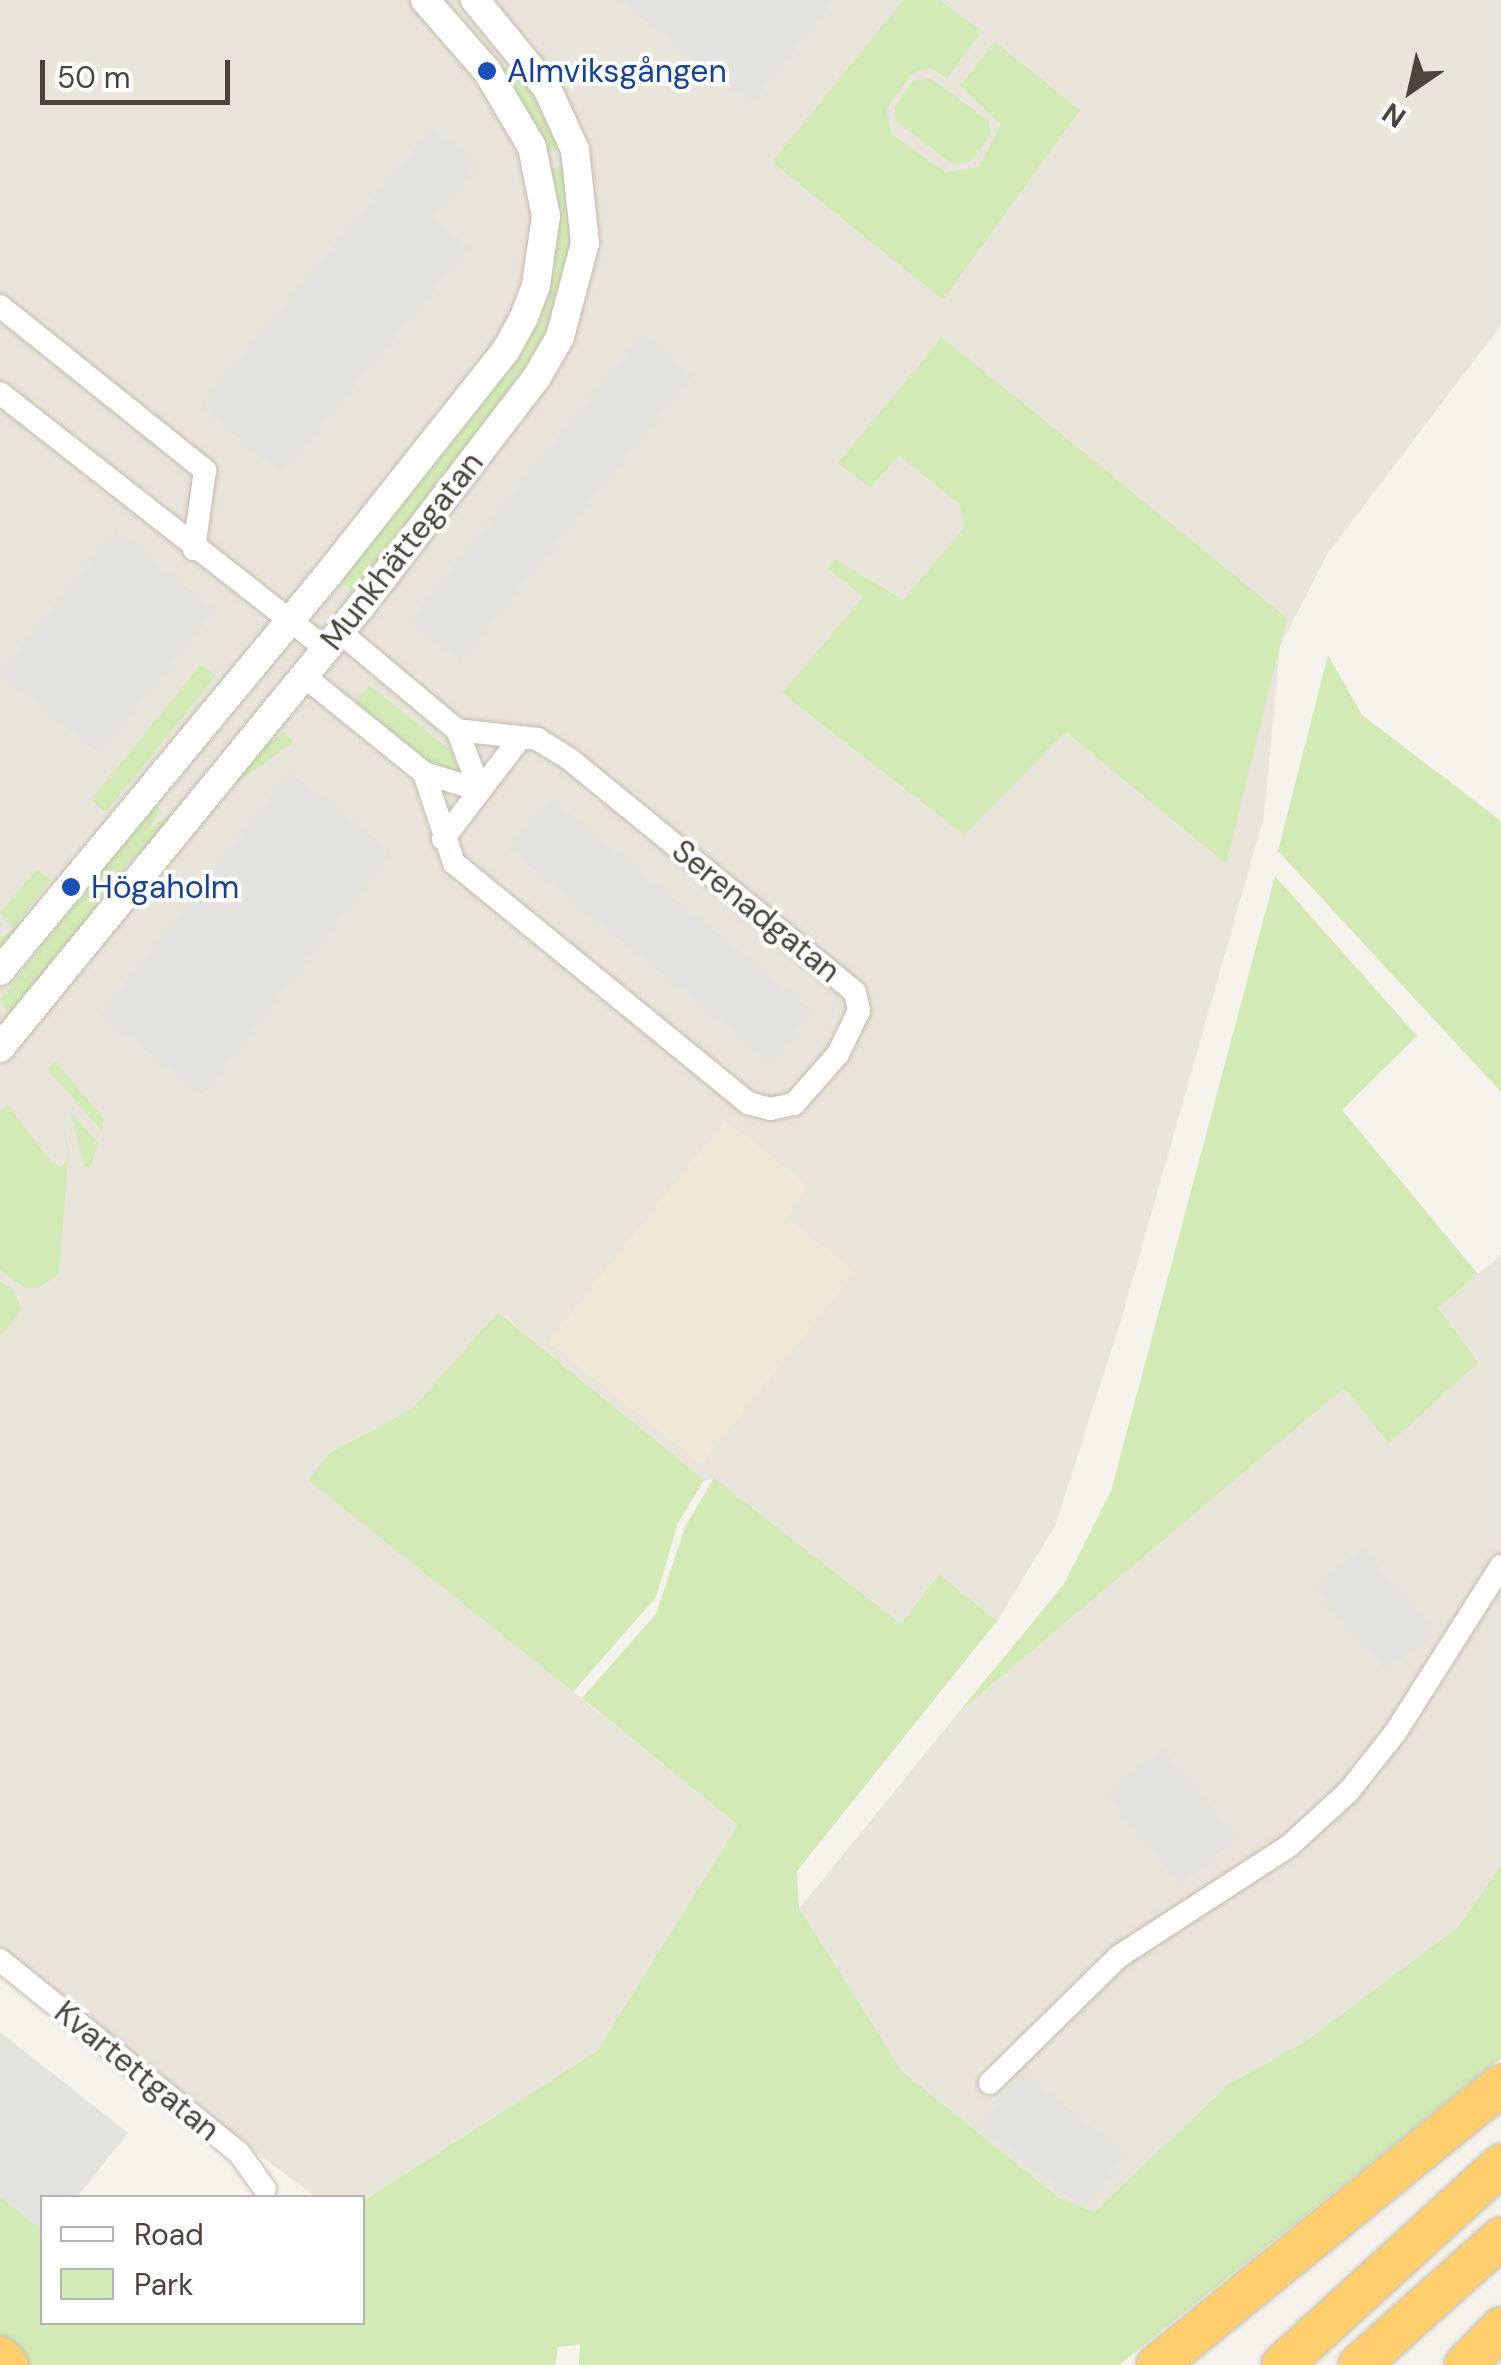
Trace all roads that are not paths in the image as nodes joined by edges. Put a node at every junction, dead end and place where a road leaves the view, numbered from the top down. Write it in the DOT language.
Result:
graph roads {
  1 [pos="425,0"];
  2 [pos="475,0"];
  3 [pos="0,306"];
  4 [pos="0,394"];
  5 [pos="194,549"];
  6 [pos="289,621"];
  7 [pos="333,640"];
  8 [pos="304,676"];
  9 [pos="457,730"];
  10 [pos="521,737"];
  11 [pos="424,773"];
  12 [pos="480,790"];
  13 [pos="443,839"];
  14 [pos="0,971"];
  15 [pos="0,1048"];
  16 [pos="1501,1566"];
  17 [pos="0,1960"];
  18 [pos="990,2083"];
  19 [pos="1501,2084"];
  20 [pos="1501,2166"];
  21 [pos="265,2189"];
  22 [pos="1501,2238"];
  23 [pos="1501,2328"];
  24 [pos="0,2357"];
  25 [pos="8,2365"];
  26 [pos="1157,2365"];
  27 [pos="1282,2365"];
  28 [pos="1360,2365"];
  29 [pos="1465,2365"];
  1 -- 6 [label="street, Munkhättegatan"];
  2 -- 7 [label="street, Munkhättegatan"];
  3 -- 5 [label="street"];
  4 -- 5 [label="street"];
  5 -- 6 [label="street"];
  6 -- 7 [label="street"];
  6 -- 14 [label="street, Munkhättegatan"];
  7 -- 8 [label="street, Munkhättegatan"];
  7 -- 9 [label="street"];
  8 -- 11 [label="street"];
  8 -- 15 [label="street, Munkhättegatan"];
  9 -- 10 [label="street, Serenadgatan"];
  9 -- 12 [label="street"];
  10 -- 12 [label="street"];
  10 -- 13 [label="street, Serenadgatan"];
  11 -- 12 [label="street"];
  11 -- 13 [label="street, Serenadgatan"];
  12 -- 13 [label="street"];
  16 -- 18 [label="street"];
  17 -- 21 [label="street, Kvartettgatan"];
  19 -- 26 [label="highway"];
  20 -- 27 [label="highway"];
  22 -- 28 [label="highway"];
  23 -- 29 [label="highway"];
  24 -- 25 [label="highway"];
}
